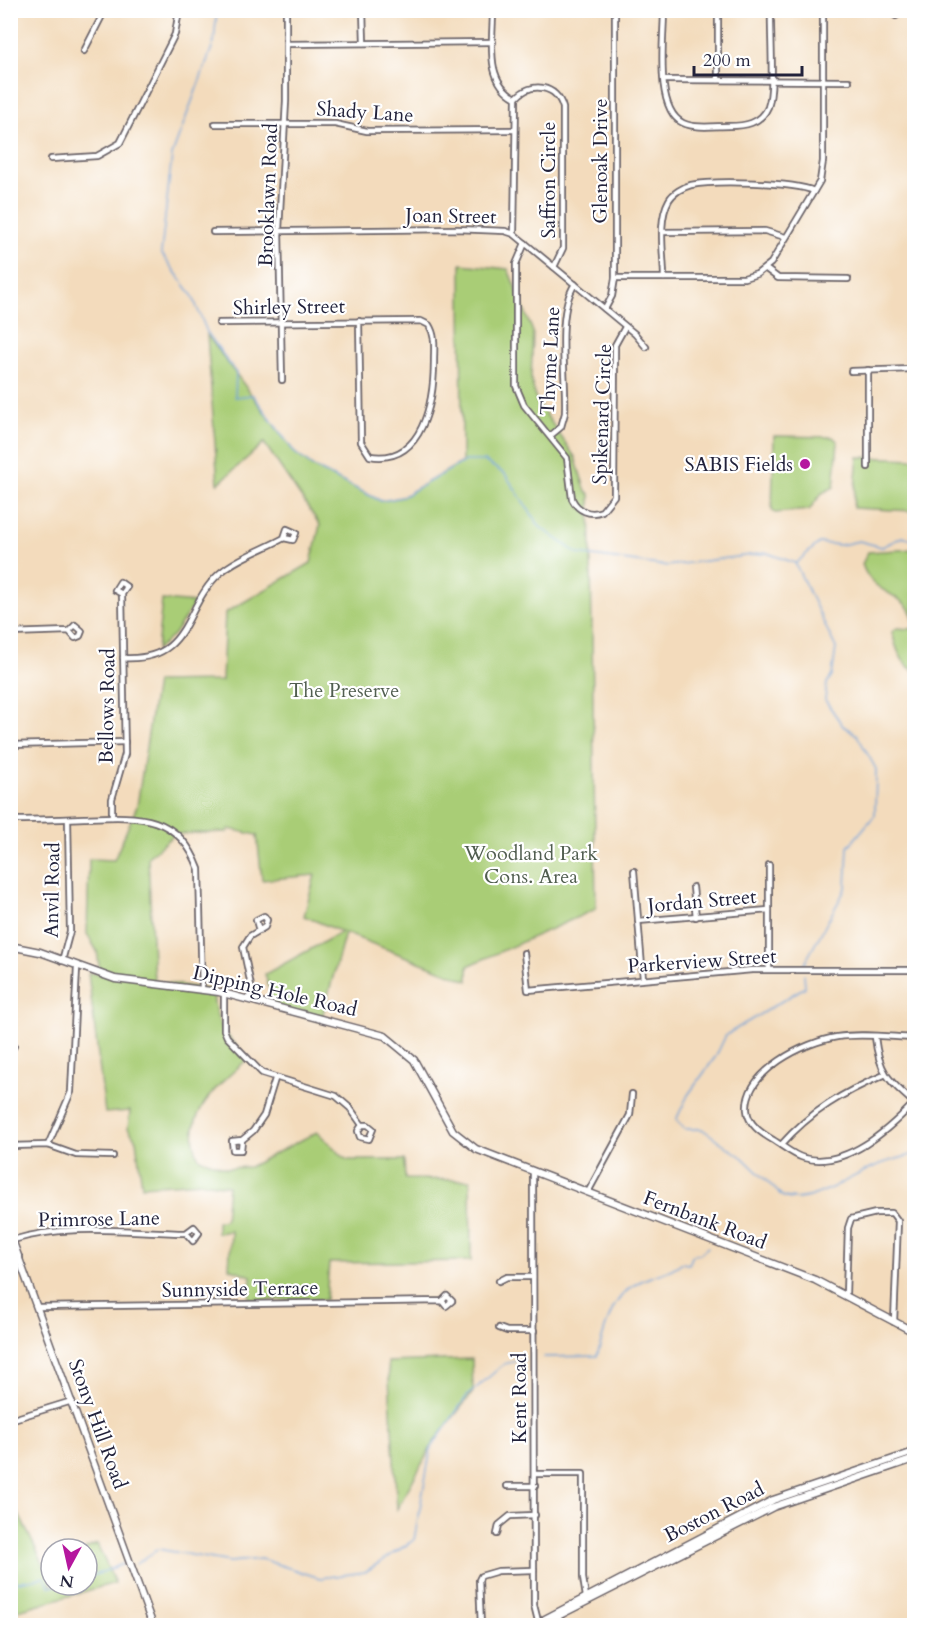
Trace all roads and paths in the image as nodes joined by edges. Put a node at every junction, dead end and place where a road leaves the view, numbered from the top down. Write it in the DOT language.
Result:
graph roads {
  1 [pos="105,10"];
  2 [pos="179,10"];
  3 [pos="286,10"];
  4 [pos="363,10"];
  5 [pos="493,10"];
  6 [pos="615,10"];
  7 [pos="664,10"];
  8 [pos="718,10"];
  9 [pos="771,10"];
  10 [pos="823,10"];
  11 [pos="886,10"];
  12 [pos="905,10"];
  13 [pos="363,42"];
  14 [pos="493,42"];
  15 [pos="286,44"];
  16 [pos="84,51"];
  17 [pos="664,80"];
  18 [pos="718,80"];
  19 [pos="823,80"];
  20 [pos="770,81"];
  21 [pos="849,81"];
  22 [pos="516,98"];
  23 [pos="285,122"];
  24 [pos="214,123"];
  25 [pos="514,130"];
  26 [pos="51,159"];
  27 [pos="814,191"];
  28 [pos="279,231"];
  29 [pos="213,232"];
  30 [pos="663,232"];
  31 [pos="514,234"];
  32 [pos="785,237"];
  33 [pos="525,243"];
  34 [pos="554,267"];
  35 [pos="765,269"];
  36 [pos="615,278"];
  37 [pos="664,278"];
  38 [pos="848,279"];
  39 [pos="575,284"];
  40 [pos="604,309"];
  41 [pos="280,321"];
  42 [pos="358,321"];
  43 [pos="219,322"];
  44 [pos="625,327"];
  45 [pos="646,347"];
  46 [pos="915,369"];
  47 [pos="868,370"];
  48 [pos="851,371"];
  49 [pos="282,380"];
  50 [pos="550,436"];
  51 [pos="868,466"];
  52 [pos="284,538"];
  53 [pos="122,594"];
  54 [pos="69,631"];
  55 [pos="10,633"];
  56 [pos="123,658"];
  57 [pos="125,742"];
  58 [pos="10,745"];
  59 [pos="111,817"];
  60 [pos="68,819"];
  61 [pos="10,820"];
  62 [pos="769,865"];
  63 [pos="634,871"];
  64 [pos="693,887"];
  65 [pos="769,910"];
  66 [pos="696,917"];
  67 [pos="638,921"];
  68 [pos="259,931"];
  69 [pos="10,946"];
  70 [pos="524,953"];
  71 [pos="62,960"];
  72 [pos="77,967"];
  73 [pos="769,969"];
  74 [pos="915,970"];
  75 [pos="643,979"];
  76 [pos="202,989"];
  77 [pos="224,993"];
  78 [pos="249,1000"];
  79 [pos="875,1036"];
  80 [pos="915,1038"];
  81 [pos="10,1041"];
  82 [pos="10,1052"];
  83 [pos="884,1075"];
  84 [pos="275,1079"];
  85 [pos="632,1094"];
  86 [pos="915,1103"];
  87 [pos="362,1125"];
  88 [pos="242,1140"];
  89 [pos="48,1145"];
  90 [pos="782,1145"];
  91 [pos="10,1146"];
  92 [pos="479,1150"];
  93 [pos="113,1156"];
  94 [pos="533,1171"];
  95 [pos="588,1192"];
  96 [pos="186,1233"];
  97 [pos="12,1237"];
  98 [pos="10,1258"];
  99 [pos="20,1258"];
  100 [pos="533,1277"];
  101 [pos="500,1281"];
  102 [pos="846,1295"];
  103 [pos="442,1301"];
  104 [pos="38,1306"];
  105 [pos="894,1322"];
  106 [pos="499,1328"];
  107 [pos="534,1331"];
  108 [pos="915,1332"];
  109 [pos="72,1401"];
  110 [pos="10,1420"];
  111 [pos="915,1452"];
  112 [pos="915,1459"];
  113 [pos="535,1474"];
  114 [pos="535,1485"];
  115 [pos="507,1486"];
  116 [pos="535,1515"];
  117 [pos="497,1534"];
  118 [pos="534,1570"];
  119 [pos="586,1598"];
  120 [pos="557,1618"];
  121 [pos="538,1625"];
  122 [pos="153,1626"];
  123 [pos="481,1626"];
  124 [pos="561,1626"];
  1 -- 16 [label="street"];
  2 -- 26 [label="street"];
  3 -- 15 [label="street, Brooklawn Road"];
  4 -- 13 [label="street"];
  5 -- 14 [label="street"];
  6 -- 36 [label="street, Glenoak Drive"];
  7 -- 17 [label="street"];
  8 -- 18 [label="street"];
  9 -- 20 [label="street"];
  10 -- 19 [label="street"];
  11 -- 12 [label="street"];
  13 -- 14 [label="street"];
  13 -- 15 [label="street"];
  14 -- 22 [label="street"];
  15 -- 23 [label="street, Brooklawn Road"];
  17 -- 18 [label="street"];
  17 -- 20 [label="street"];
  18 -- 20 [label="street"];
  19 -- 20 [label="street"];
  19 -- 21 [label="street"];
  19 -- 27 [label="street"];
  22 -- 25 [label="street, Saffron Circle"];
  22 -- 34 [label="street, Saffron Circle"];
  23 -- 24 [label="street, Shady Lane"];
  23 -- 25 [label="street, Shady Lane"];
  23 -- 28 [label="street, Brooklawn Road"];
  25 -- 31 [label="street, Saffron Circle"];
  27 -- 30 [label="street"];
  27 -- 32 [label="street"];
  28 -- 29 [label="street, Joan Street"];
  28 -- 31 [label="street, Joan Street"];
  28 -- 41 [label="street, Brooklawn Road"];
  30 -- 32 [label="street"];
  30 -- 37 [label="street"];
  31 -- 33 [label="street, Joan Street"];
  32 -- 35 [label="street"];
  33 -- 34 [label="street, Joan Street"];
  33 -- 50 [label="street, Spikenard Circle"];
  34 -- 39 [label="street, Joan Street"];
  35 -- 37 [label="street"];
  35 -- 38 [label="street"];
  36 -- 37 [label="street"];
  36 -- 40 [label="street, Glenoak Drive"];
  39 -- 40 [label="street, Joan Street"];
  39 -- 50 [label="street, Thyme Lane"];
  40 -- 44 [label="street, Joan Street"];
  41 -- 42 [label="street, Shirley Street"];
  41 -- 43 [label="street, Shirley Street"];
  41 -- 49 [label="street, Brooklawn Road"];
  42 -- 42 [label="street, Shirley Street"];
  44 -- 45 [label="street, Joan Street"];
  44 -- 50 [label="street, Spikenard Circle"];
  46 -- 47 [label="street"];
  47 -- 48 [label="street"];
  47 -- 51 [label="street"];
  52 -- 56 [label="street"];
  53 -- 56 [label="street, Bellows Road"];
  54 -- 55 [label="street"];
  56 -- 57 [label="street, Bellows Road"];
  57 -- 58 [label="street"];
  57 -- 59 [label="street, Bellows Road"];
  59 -- 60 [label="street"];
  59 -- 76 [label="street"];
  60 -- 61 [label="street"];
  60 -- 71 [label="street, Anvil Road"];
  62 -- 65 [label="street"];
  63 -- 67 [label="street"];
  64 -- 66 [label="street"];
  65 -- 66 [label="street, Jordan Street"];
  65 -- 73 [label="street"];
  66 -- 67 [label="street, Jordan Street"];
  67 -- 75 [label="street"];
  68 -- 78 [label="street"];
  69 -- 71 [label="main road, Dipping Hole Road"];
  70 -- 75 [label="street, Parkerview Street"];
  71 -- 72 [label="main road, Dipping Hole Road"];
  72 -- 76 [label="main road, Dipping Hole Road"];
  72 -- 89 [label="street"];
  73 -- 74 [label="street, Parkerview Street"];
  73 -- 75 [label="street, Parkerview Street"];
  76 -- 77 [label="main road, Dipping Hole Road"];
  77 -- 78 [label="main road, Dipping Hole Road"];
  77 -- 84 [label="street"];
  78 -- 92 [label="main road, Dipping Hole Road"];
  79 -- 80 [label="street"];
  79 -- 83 [label="street"];
  79 -- 90 [label="street"];
  81 -- 82 [label="street"];
  83 -- 86 [label="street"];
  83 -- 90 [label="street"];
  84 -- 87 [label="street"];
  84 -- 88 [label="street"];
  85 -- 95 [label="street"];
  86 -- 90 [label="street"];
  89 -- 91 [label="street"];
  89 -- 93 [label="street"];
  92 -- 94 [label="main road, Fernbank Road"];
  94 -- 95 [label="main road, Fernbank Road"];
  94 -- 100 [label="street, Kent Road"];
  95 -- 102 [label="main road, Fernbank Road"];
  96 -- 97 [label="street, Primrose Lane"];
  97 -- 99 [label="main road, Stony Hill Road"];
  98 -- 99 [label="street"];
  99 -- 104 [label="main road, Stony Hill Road"];
  100 -- 101 [label="street"];
  100 -- 107 [label="street, Kent Road"];
  102 -- 105 [label="main road, Fernbank Road"];
  102 -- 105 [label="street"];
  103 -- 104 [label="street, Sunnyside Terrace"];
  104 -- 109 [label="main road, Stony Hill Road"];
  105 -- 108 [label="main road, Fernbank Road"];
  106 -- 107 [label="street"];
  107 -- 113 [label="street, Kent Road"];
  109 -- 110 [label="street"];
  109 -- 122 [label="main road, Stony Hill Road"];
  111 -- 119 [label="main road, Boston Road"];
  112 -- 120 [label="main road, Boston Road"];
  113 -- 114 [label="street, Kent Road"];
  113 -- 119 [label="street"];
  114 -- 115 [label="street"];
  114 -- 116 [label="street, Kent Road"];
  116 -- 117 [label="street"];
  116 -- 118 [label="street, Kent Road"];
  118 -- 121 [label="street, Kent Road"];
  118 -- 123 [label="street"];
  119 -- 121 [label="main road, Boston Road"];
  120 -- 121 [label="main road, Boston Road"];
  120 -- 124 [label="street"];
}
